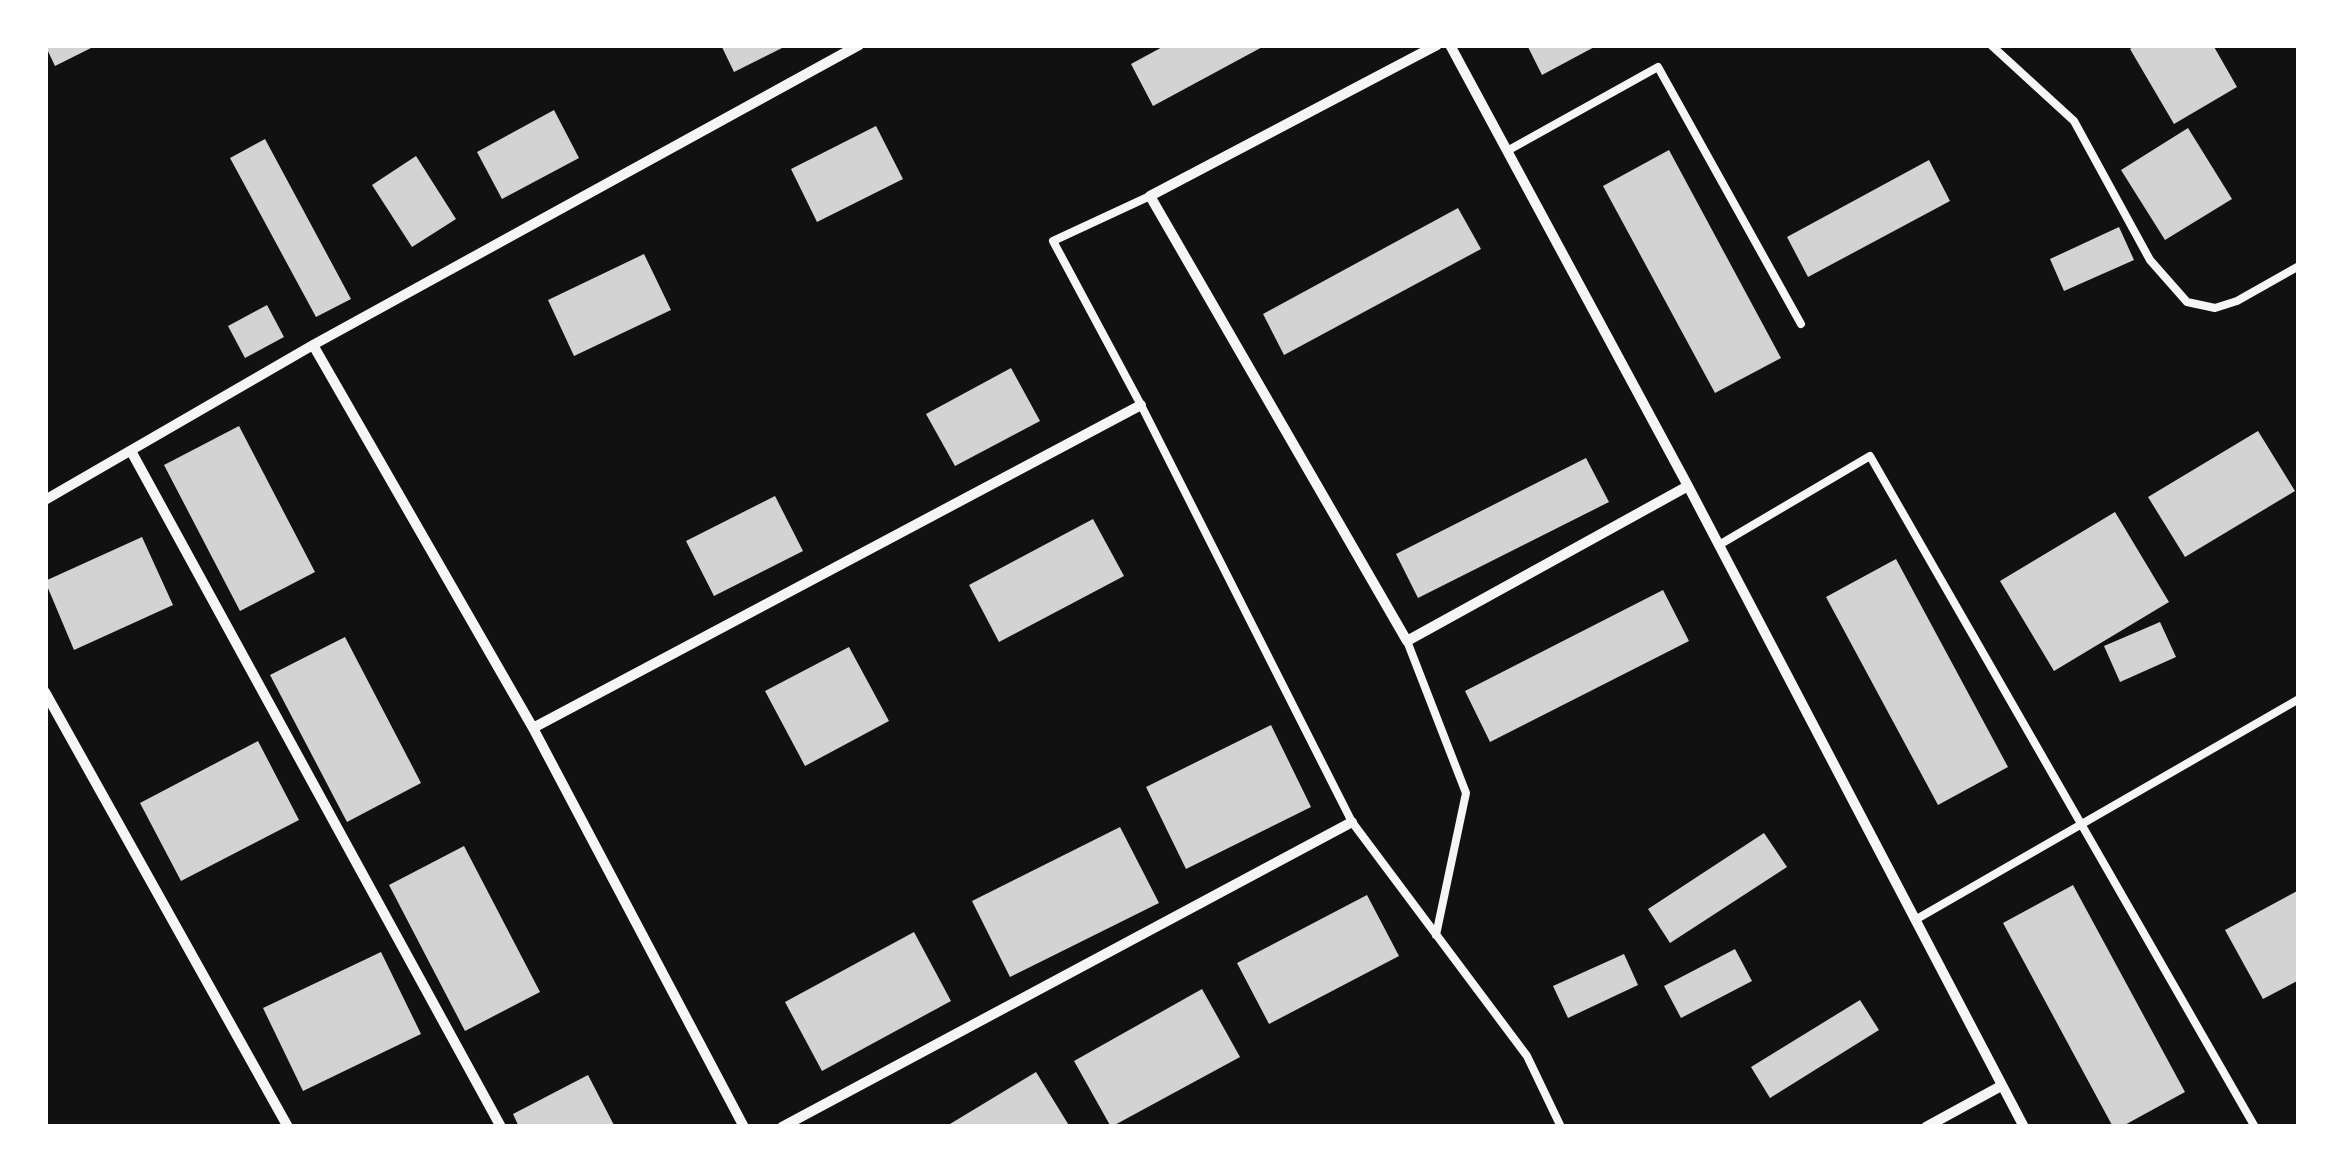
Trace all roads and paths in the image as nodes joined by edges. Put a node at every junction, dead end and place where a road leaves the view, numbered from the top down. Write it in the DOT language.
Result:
graph roads {
  1 [pos="859,45"];
  2 [pos="1437,45"];
  3 [pos="1450,45"];
  4 [pos="1991,45"];
  5 [pos="1507,151"];
  6 [pos="1150,196"];
  7 [pos="2299,266"];
  8 [pos="1801,324"];
  9 [pos="314,345"];
  10 [pos="1141,405"];
  11 [pos="131,451"];
  12 [pos="1688,486"];
  13 [pos="45,500"];
  14 [pos="1719,545"];
  15 [pos="1407,641"];
  16 [pos="45,692"];
  17 [pos="2299,699"];
  18 [pos="533,728"];
  19 [pos="1352,822"];
  20 [pos="2082,825"];
  21 [pos="1915,920"];
  22 [pos="1436,935"];
  23 [pos="2002,1086"];
  24 [pos="288,1127"];
  25 [pos="501,1127"];
  26 [pos="744,1127"];
  27 [pos="782,1127"];
  28 [pos="1561,1127"];
  29 [pos="1926,1127"];
  30 [pos="2024,1127"];
  31 [pos="2256,1127"];
  1 -- 9 [label="street"];
  2 -- 6 [label="street"];
  3 -- 5 [label="street"];
  4 -- 7 [label="lane"];
  5 -- 8 [label="lane"];
  5 -- 12 [label="street"];
  6 -- 10 [label="lane"];
  6 -- 15 [label="street"];
  9 -- 11 [label="street"];
  9 -- 18 [label="street"];
  10 -- 18 [label="street"];
  10 -- 19 [label="lane"];
  11 -- 13 [label="street"];
  11 -- 25 [label="street"];
  12 -- 14 [label="street"];
  12 -- 15 [label="street"];
  14 -- 20 [label="lane"];
  14 -- 21 [label="street"];
  15 -- 22 [label="lane"];
  16 -- 24 [label="street"];
  17 -- 20 [label="lane"];
  18 -- 26 [label="street"];
  19 -- 22 [label="lane"];
  19 -- 27 [label="street"];
  20 -- 21 [label="lane"];
  20 -- 31 [label="lane"];
  21 -- 23 [label="street"];
  22 -- 28 [label="lane"];
  23 -- 29 [label="street"];
  23 -- 30 [label="street"];
}
